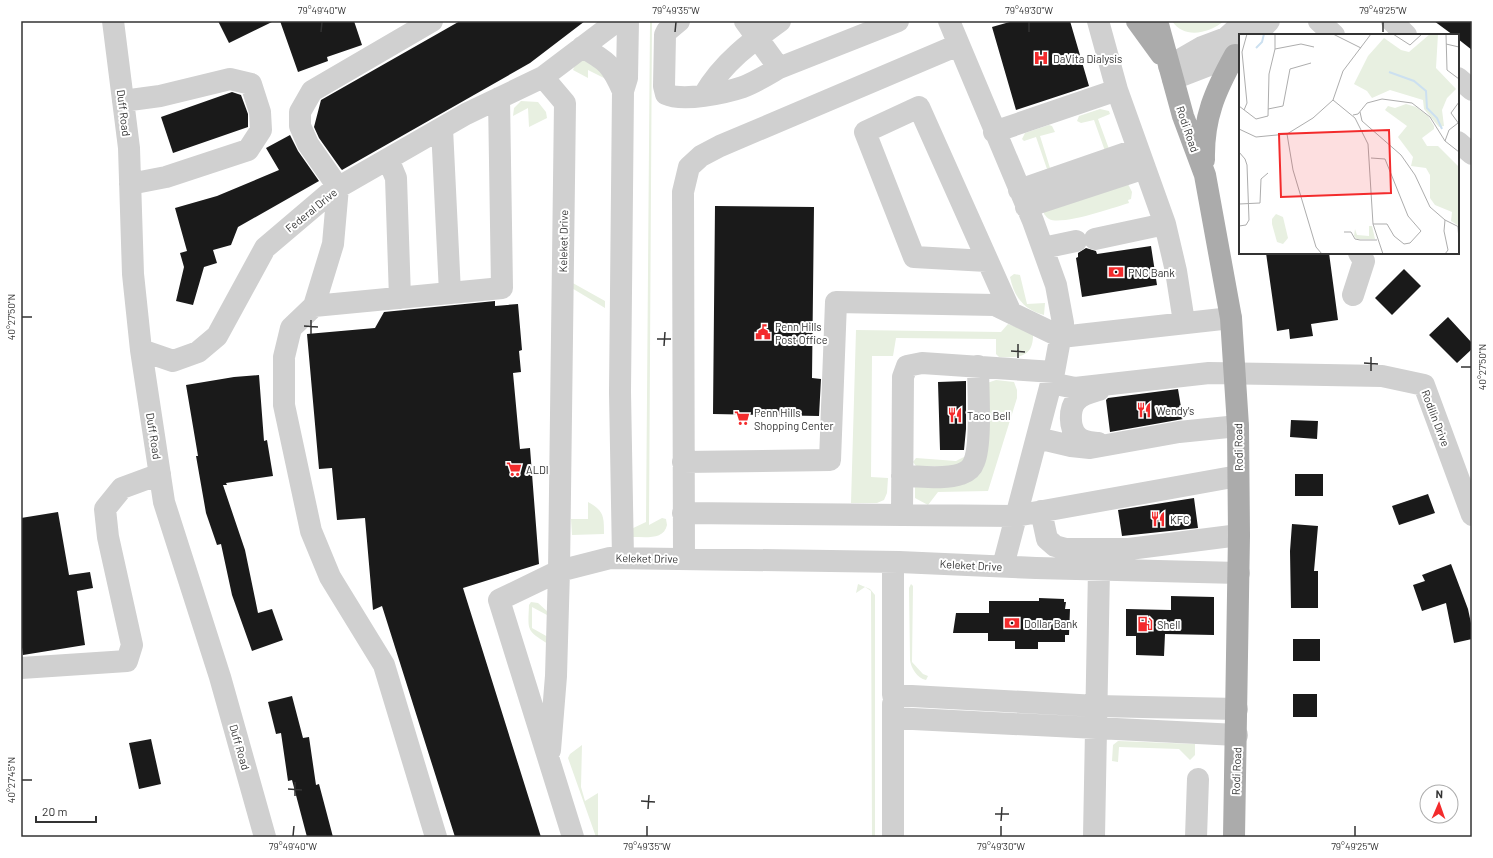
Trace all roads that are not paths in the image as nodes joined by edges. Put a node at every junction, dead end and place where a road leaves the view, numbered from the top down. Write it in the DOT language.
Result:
graph roads {
  1 [pos="113,21"];
  2 [pos="432,21"];
  3 [pos="617,21"];
  4 [pos="628,21"];
  5 [pos="679,21"];
  6 [pos="780,21"];
  7 [pos="898,21"];
  8 [pos="948,21"];
  9 [pos="1098,21"];
  10 [pos="1137,21"];
  11 [pos="1157,21"];
  12 [pos="1245,21"];
  13 [pos="1269,21"];
  14 [pos="1319,21"];
  15 [pos="1392,21"];
  16 [pos="751,29"];
  17 [pos="1257,34"];
  18 [pos="1333,34"];
  19 [pos="1405,34"];
  20 [pos="958,45"];
  21 [pos="582,47"];
  22 [pos="1238,53"];
  23 [pos="779,68"];
  24 [pos="1171,72"];
  25 [pos="543,77"];
  26 [pos="1459,79"];
  27 [pos="1117,90"];
  28 [pos="1472,90"];
  29 [pos="623,91"];
  30 [pos="704,95"];
  31 [pos="499,98"];
  32 [pos="123,101"];
  33 [pos="442,128"];
  34 [pos="994,132"];
  35 [pos="1459,143"];
  36 [pos="1472,154"];
  37 [pos="1141,158"];
  38 [pos="388,159"];
  39 [pos="1205,175"];
  40 [pos="130,184"];
  41 [pos="338,188"];
  42 [pos="1023,198"];
  43 [pos="1165,224"];
  44 [pos="1043,248"];
  45 [pos="1365,256"];
  46 [pos="987,260"];
  47 [pos="450,293"];
  48 [pos="1353,295"];
  49 [pos="400,298"];
  50 [pos="314,306"];
  51 [pos="1010,313"];
  52 [pos="1231,318"];
  53 [pos="1184,322"];
  54 [pos="1061,337"];
  55 [pos="141,350"];
  56 [pos="978,366"];
  57 [pos="1235,373"];
  58 [pos="1053,378"];
  59 [pos="1119,384"];
  60 [pos="1238,426"];
  61 [pos="1037,438"];
  62 [pos="1102,445"];
  63 [pos="683,462"];
  64 [pos="160,474"];
  65 [pos="902,476"];
  66 [pos="1238,476"];
  67 [pos="1041,511"];
  68 [pos="683,513"];
  69 [pos="902,515"];
  70 [pos="1016,516"];
  71 [pos="1472,516"];
  72 [pos="1239,535"];
  73 [pos="623,558"];
  74 [pos="684,559"];
  75 [pos="893,562"];
  76 [pos="1003,566"];
  77 [pos="1099,569"];
  78 [pos="559,571"];
  79 [pos="1239,573"];
  80 [pos="21,668"];
  81 [pos="893,695"];
  82 [pos="1097,706"];
  83 [pos="1237,710"];
  84 [pos="893,718"];
  85 [pos="1097,728"];
  86 [pos="1236,735"];
  87 [pos="549,759"];
  88 [pos="1198,779"];
  89 [pos="265,837"];
  90 [pos="436,837"];
  91 [pos="573,837"];
  92 [pos="893,837"];
  93 [pos="1094,837"];
  94 [pos="1196,837"];
  95 [pos="1234,837"];
  1 -- 32 [label="street, Duff Road"];
  2 -- 41 [label="street"];
  3 -- 21 [label="street, Federal Drive"];
  4 -- 29 [label="street"];
  5 -- 30 [label="street"];
  6 -- 16 [label="street"];
  7 -- 23 [label="street"];
  8 -- 20 [label="street"];
  9 -- 27 [label="street"];
  10 -- 24 [label="main road, Rodi Road"];
  11 -- 24 [label="main road, Rodi Road"];
  12 -- 24 [label="street"];
  13 -- 17 [label="street"];
  14 -- 18 [label="street"];
  15 -- 19 [label="street"];
  16 -- 23 [label="street"];
  16 -- 30 [label="street"];
  20 -- 34 [label="street"];
  20 -- 63 [label="street"];
  21 -- 25 [label="street, Federal Drive"];
  21 -- 29 [label="street"];
  22 -- 24 [label="street"];
  22 -- 39 [label="main road"];
  23 -- 30 [label="street"];
  24 -- 39 [label="main road, Rodi Road"];
  25 -- 31 [label="street, Federal Drive"];
  25 -- 78 [label="street, Keleket Drive"];
  26 -- 28 [label="street"];
  27 -- 34 [label="street"];
  27 -- 37 [label="street"];
  29 -- 73 [label="street"];
  31 -- 33 [label="street, Federal Drive"];
  31 -- 47 [label="street"];
  32 -- 40 [label="street, Duff Road"];
  32 -- 40 [label="street"];
  33 -- 38 [label="street, Federal Drive"];
  33 -- 47 [label="street"];
  34 -- 42 [label="street"];
  35 -- 36 [label="street"];
  37 -- 42 [label="street"];
  37 -- 43 [label="street"];
  38 -- 41 [label="street, Federal Drive"];
  38 -- 49 [label="street"];
  39 -- 52 [label="main road, Rodi Road"];
  40 -- 55 [label="street, Duff Road"];
  41 -- 50 [label="street"];
  41 -- 55 [label="street, Federal Drive"];
  42 -- 44 [label="street"];
  43 -- 44 [label="street"];
  43 -- 53 [label="street"];
  44 -- 54 [label="street"];
  45 -- 48 [label="street"];
  46 -- 46 [label="street"];
  46 -- 51 [label="street"];
  47 -- 49 [label="street"];
  49 -- 50 [label="street"];
  50 -- 90 [label="street"];
  51 -- 54 [label="street"];
  51 -- 63 [label="street"];
  52 -- 53 [label="street"];
  52 -- 57 [label="main road, Rodi Road"];
  53 -- 54 [label="street"];
  54 -- 58 [label="street"];
  55 -- 64 [label="street, Duff Road"];
  56 -- 58 [label="street"];
  56 -- 65 [label="street"];
  56 -- 65 [label="street"];
  57 -- 59 [label="street"];
  57 -- 60 [label="main road, Rodi Road"];
  57 -- 71 [label="street, Rodilin Drive"];
  58 -- 59 [label="street"];
  58 -- 61 [label="street"];
  59 -- 62 [label="street"];
  60 -- 62 [label="street"];
  60 -- 66 [label="main road, Rodi Road"];
  61 -- 62 [label="street"];
  61 -- 70 [label="street"];
  63 -- 68 [label="street"];
  64 -- 80 [label="street"];
  64 -- 89 [label="street, Duff Road"];
  65 -- 69 [label="street"];
  66 -- 67 [label="street"];
  66 -- 72 [label="main road, Rodi Road"];
  67 -- 70 [label="street"];
  67 -- 72 [label="street"];
  68 -- 69 [label="street"];
  68 -- 74 [label="street"];
  69 -- 70 [label="street"];
  70 -- 76 [label="street"];
  72 -- 79 [label="main road, Rodi Road"];
  73 -- 74 [label="street, Keleket Drive"];
  73 -- 78 [label="street, Keleket Drive"];
  74 -- 75 [label="street, Keleket Drive"];
  75 -- 76 [label="street, Keleket Drive"];
  75 -- 81 [label="street"];
  76 -- 77 [label="street, Keleket Drive"];
  77 -- 79 [label="street, Keleket Drive"];
  77 -- 82 [label="street"];
  78 -- 87 [label="street"];
  78 -- 87 [label="street"];
  79 -- 83 [label="main road, Rodi Road"];
  81 -- 82 [label="street"];
  81 -- 84 [label="street"];
  82 -- 83 [label="street"];
  82 -- 85 [label="street"];
  83 -- 86 [label="main road, Rodi Road"];
  84 -- 85 [label="street"];
  84 -- 92 [label="street"];
  85 -- 86 [label="street"];
  85 -- 93 [label="street"];
  86 -- 95 [label="main road, Rodi Road"];
  87 -- 91 [label="street"];
  88 -- 94 [label="street"];
}
